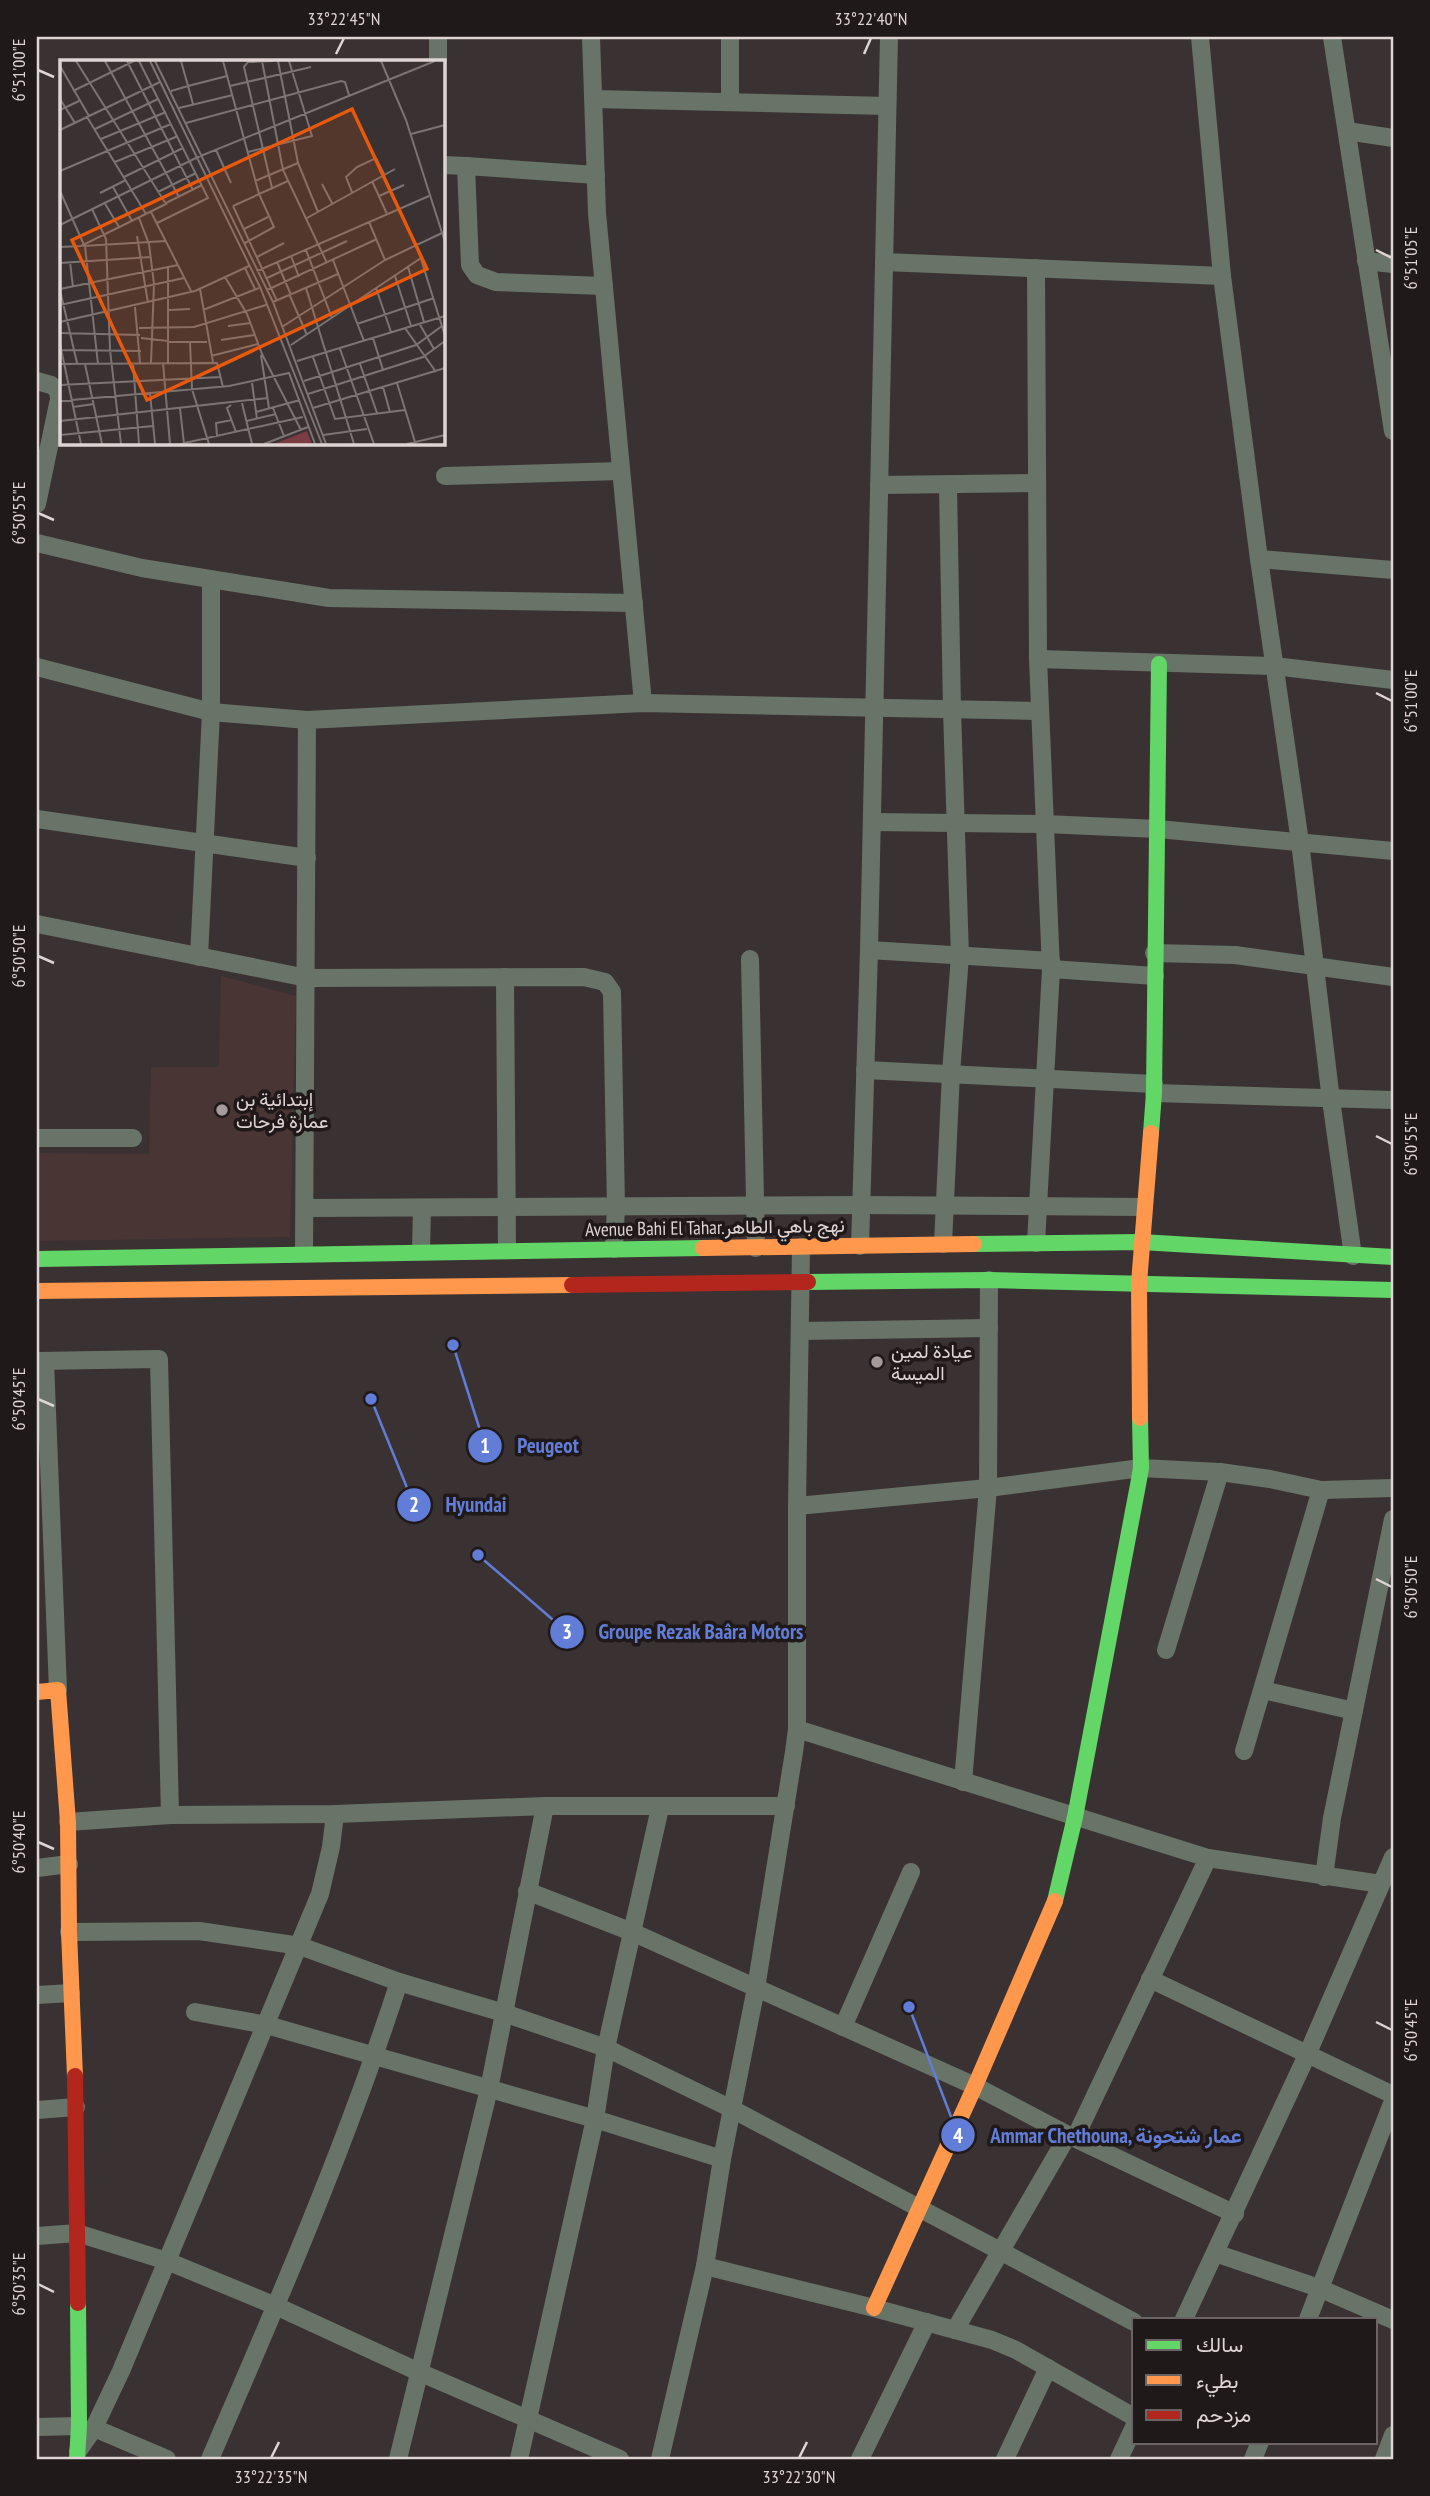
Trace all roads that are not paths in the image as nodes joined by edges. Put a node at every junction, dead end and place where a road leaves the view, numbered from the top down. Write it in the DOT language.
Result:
graph roads {
  1 [pos="438,37"];
  2 [pos="591,37"];
  3 [pos="730,37"];
  4 [pos="889,37"];
  5 [pos="1200,37"];
  6 [pos="1332,37"];
  7 [pos="438,60"];
  8 [pos="594,99"];
  9 [pos="730,101"];
  10 [pos="887,106"];
  11 [pos="1347,131"];
  12 [pos="1393,138"];
  13 [pos="444,165"];
  14 [pos="466,166"];
  15 [pos="596,175"];
  16 [pos="1366,261"];
  17 [pos="884,262"];
  18 [pos="1393,264"];
  19 [pos="1037,268"];
  20 [pos="1222,276"];
  21 [pos="604,286"];
  22 [pos="37,381"];
  23 [pos="1393,431"];
  24 [pos="621,471"];
  25 [pos="445,476"];
  26 [pos="1037,483"];
  27 [pos="879,485"];
  28 [pos="948,486"];
  29 [pos="37,504"];
  30 [pos="37,543"];
  31 [pos="1259,559"];
  32 [pos="1393,570"];
  33 [pos="211,581"];
  34 [pos="634,603"];
  35 [pos="1038,659"];
  36 [pos="1159,664"];
  37 [pos="1275,666"];
  38 [pos="37,667"];
  39 [pos="1393,680"];
  40 [pos="643,703"];
  41 [pos="874,707"];
  42 [pos="952,710"];
  43 [pos="1040,711"];
  44 [pos="211,712"];
  45 [pos="307,720"];
  46 [pos="37,819"];
  47 [pos="872,822"];
  48 [pos="955,823"];
  49 [pos="1045,824"];
  50 [pos="1158,828"];
  51 [pos="1300,842"];
  52 [pos="204,843"];
  53 [pos="1393,851"];
  54 [pos="307,858"];
  55 [pos="37,924"];
  56 [pos="869,950"];
  57 [pos="1154,953"];
  58 [pos="960,956"];
  59 [pos="199,957"];
  60 [pos="750,959"];
  61 [pos="1051,965"];
  62 [pos="1316,965"];
  63 [pos="1155,976"];
  64 [pos="1393,976"];
  65 [pos="505,977"];
  66 [pos="307,978"];
  67 [pos="865,1070"];
  68 [pos="951,1073"];
  69 [pos="1043,1080"];
  70 [pos="1154,1088"];
  71 [pos="1331,1100"];
  72 [pos="1393,1100"];
  73 [pos="37,1138"];
  74 [pos="133,1138"];
  75 [pos="861,1205"];
  76 [pos="755,1206"];
  77 [pos="945,1206"];
  78 [pos="1037,1206"];
  79 [pos="508,1207"];
  80 [pos="616,1207"];
  81 [pos="1144,1207"];
  82 [pos="305,1208"];
  83 [pos="422,1208"];
  84 [pos="1141,1242"];
  85 [pos="1036,1243"];
  86 [pos="943,1244"];
  87 [pos="860,1246"];
  88 [pos="801,1247"];
  89 [pos="756,1248"];
  90 [pos="614,1249"];
  91 [pos="508,1250"];
  92 [pos="421,1251"];
  93 [pos="304,1253"];
  94 [pos="1353,1256"];
  95 [pos="1393,1257"];
  96 [pos="37,1259"];
  97 [pos="989,1280"];
  98 [pos="799,1282"];
  99 [pos="1139,1283"];
  100 [pos="1393,1290"];
  101 [pos="37,1291"];
  102 [pos="989,1328"];
  103 [pos="800,1331"];
  104 [pos="41,1361"];
  105 [pos="43,1443"];
  106 [pos="1141,1468"];
  107 [pos="1220,1472"];
  108 [pos="988,1488"];
  109 [pos="1393,1488"];
  110 [pos="1321,1490"];
  111 [pos="797,1506"];
  112 [pos="1393,1519"];
  113 [pos="44,1569"];
  114 [pos="1166,1650"];
  115 [pos="58,1690"];
  116 [pos="1263,1690"];
  117 [pos="37,1692"];
  118 [pos="1354,1711"];
  119 [pos="797,1728"];
  120 [pos="1244,1751"];
  121 [pos="963,1782"];
  122 [pos="545,1806"];
  123 [pos="786,1806"];
  124 [pos="660,1808"];
  125 [pos="335,1814"];
  126 [pos="170,1815"];
  127 [pos="1075,1817"];
  128 [pos="68,1822"];
  129 [pos="1393,1857"];
  130 [pos="1208,1858"];
  131 [pos="69,1864"];
  132 [pos="37,1868"];
  133 [pos="911,1872"];
  134 [pos="1324,1877"];
  135 [pos="1381,1884"];
  136 [pos="527,1891"];
  137 [pos="69,1932"];
  138 [pos="632,1932"];
  139 [pos="300,1946"];
  140 [pos="1150,1979"];
  141 [pos="399,1982"];
  142 [pos="756,1988"];
  143 [pos="71,1993"];
  144 [pos="37,1996"];
  145 [pos="195,2012"];
  146 [pos="504,2013"];
  147 [pos="267,2025"];
  148 [pos="843,2027"];
  149 [pos="607,2048"];
  150 [pos="375,2055"];
  151 [pos="1307,2055"];
  152 [pos="975,2086"];
  153 [pos="489,2089"];
  154 [pos="1393,2095"];
  155 [pos="1393,2101"];
  156 [pos="76,2107"];
  157 [pos="732,2109"];
  158 [pos="37,2110"];
  159 [pos="595,2119"];
  160 [pos="1071,2136"];
  161 [pos="722,2159"];
  162 [pos="918,2208"];
  163 [pos="1235,2214"];
  164 [pos="77,2233"];
  165 [pos="37,2236"];
  166 [pos="1000,2251"];
  167 [pos="1215,2253"];
  168 [pos="167,2261"];
  169 [pos="705,2266"];
  170 [pos="1319,2288"];
  171 [pos="276,2306"];
  172 [pos="874,2308"];
  173 [pos="1184,2318"];
  174 [pos="1308,2318"];
  175 [pos="1393,2320"];
  176 [pos="1132,2321"];
  177 [pos="927,2322"];
  178 [pos="955,2330"];
  179 [pos="1048,2368"];
  180 [pos="419,2372"];
  181 [pos="1132,2416"];
  182 [pos="527,2419"];
  183 [pos="37,2427"];
  184 [pos="86,2427"];
  185 [pos="1132,2431"];
  186 [pos="77,2455"];
  187 [pos="167,2459"];
  188 [pos="210,2459"];
  189 [pos="398,2459"];
  190 [pos="519,2459"];
  191 [pos="620,2459"];
  192 [pos="660,2459"];
  193 [pos="860,2459"];
  194 [pos="1005,2459"];
  195 [pos="1119,2459"];
  1 -- 7 [label="street"];
  2 -- 8 [label="street"];
  3 -- 9 [label="street"];
  4 -- 10 [label="street"];
  5 -- 20 [label="street"];
  6 -- 11 [label="street"];
  8 -- 9 [label="street"];
  8 -- 15 [label="street"];
  9 -- 10 [label="street"];
  10 -- 17 [label="street"];
  11 -- 12 [label="street"];
  11 -- 16 [label="street"];
  13 -- 14 [label="street"];
  14 -- 15 [label="street"];
  14 -- 21 [label="street"];
  15 -- 21 [label="street"];
  16 -- 18 [label="street"];
  16 -- 23 [label="street"];
  17 -- 19 [label="street"];
  17 -- 27 [label="street"];
  19 -- 20 [label="street"];
  19 -- 26 [label="street"];
  20 -- 31 [label="street"];
  21 -- 24 [label="street"];
  22 -- 29 [label="street"];
  24 -- 25 [label="street"];
  24 -- 34 [label="street"];
  26 -- 28 [label="street"];
  26 -- 35 [label="street"];
  27 -- 28 [label="street"];
  27 -- 41 [label="street"];
  28 -- 42 [label="street"];
  30 -- 33 [label="street"];
  31 -- 32 [label="street"];
  31 -- 37 [label="street"];
  33 -- 34 [label="street"];
  33 -- 44 [label="street"];
  34 -- 40 [label="street"];
  35 -- 36 [label="street"];
  35 -- 43 [label="street"];
  36 -- 37 [label="street"];
  36 -- 50 [label="main road"];
  37 -- 39 [label="street"];
  37 -- 51 [label="street"];
  38 -- 44 [label="street"];
  40 -- 41 [label="street"];
  40 -- 45 [label="street"];
  41 -- 42 [label="street"];
  41 -- 47 [label="street"];
  42 -- 43 [label="street"];
  42 -- 48 [label="street"];
  43 -- 49 [label="street"];
  44 -- 45 [label="street"];
  44 -- 52 [label="street"];
  45 -- 54 [label="street"];
  46 -- 52 [label="street"];
  47 -- 48 [label="street"];
  47 -- 56 [label="street"];
  48 -- 49 [label="street"];
  48 -- 58 [label="street"];
  49 -- 50 [label="street"];
  49 -- 61 [label="street"];
  50 -- 51 [label="street"];
  50 -- 57 [label="main road"];
  51 -- 53 [label="street"];
  51 -- 62 [label="street"];
  52 -- 54 [label="street"];
  52 -- 59 [label="street"];
  54 -- 66 [label="street"];
  55 -- 59 [label="street"];
  56 -- 58 [label="street"];
  56 -- 67 [label="street"];
  57 -- 62 [label="street"];
  57 -- 63 [label="main road"];
  58 -- 61 [label="street"];
  58 -- 68 [label="street"];
  59 -- 66 [label="street"];
  60 -- 76 [label="street"];
  61 -- 63 [label="street"];
  61 -- 69 [label="street"];
  62 -- 64 [label="street"];
  62 -- 71 [label="street"];
  63 -- 70 [label="main road"];
  65 -- 66 [label="street"];
  65 -- 79 [label="street"];
  65 -- 80 [label="street"];
  66 -- 82 [label="street"];
  67 -- 68 [label="street"];
  67 -- 75 [label="street"];
  68 -- 69 [label="street"];
  68 -- 77 [label="street"];
  69 -- 70 [label="street"];
  69 -- 78 [label="street"];
  70 -- 71 [label="street"];
  70 -- 81 [label="main road"];
  71 -- 72 [label="street"];
  71 -- 94 [label="street"];
  73 -- 74 [label="street"];
  75 -- 76 [label="street"];
  75 -- 77 [label="street"];
  75 -- 87 [label="street"];
  76 -- 80 [label="street"];
  76 -- 89 [label="street"];
  77 -- 78 [label="street"];
  77 -- 86 [label="street"];
  78 -- 81 [label="street"];
  78 -- 85 [label="street"];
  79 -- 80 [label="street"];
  79 -- 83 [label="street"];
  79 -- 91 [label="street"];
  80 -- 90 [label="street"];
  81 -- 84 [label="main road"];
  82 -- 83 [label="street"];
  82 -- 93 [label="street"];
  83 -- 92 [label="street"];
  84 -- 85 [label="main road, Avenue Bahi El Tahar,نهج باهي الطاهر"];
  84 -- 94 [label="main road, Avenue Bahi El Tahar,نهج باهي الطاهر"];
  84 -- 99 [label="main road"];
  85 -- 86 [label="main road, Avenue Bahi El Tahar,نهج باهي الطاهر"];
  86 -- 87 [label="main road, Avenue Bahi El Tahar,نهج باهي الطاهر"];
  87 -- 88 [label="main road, Avenue Bahi El Tahar,نهج باهي الطاهر"];
  88 -- 89 [label="main road, Avenue Bahi El Tahar,نهج باهي الطاهر"];
  88 -- 98 [label="street"];
  89 -- 90 [label="main road, Avenue Bahi El Tahar,نهج باهي الطاهر"];
  90 -- 91 [label="main road, Avenue Bahi El Tahar,نهج باهي الطاهر"];
  91 -- 92 [label="main road, Avenue Bahi El Tahar,نهج باهي الطاهر"];
  92 -- 93 [label="main road, Avenue Bahi El Tahar,نهج باهي الطاهر"];
  93 -- 96 [label="main road, Avenue Bahi El Tahar,نهج باهي الطاهر"];
  94 -- 95 [label="main road, Avenue Bahi El Tahar,نهج باهي الطاهر"];
  97 -- 98 [label="main road"];
  97 -- 99 [label="main road"];
  97 -- 102 [label="street"];
  98 -- 101 [label="main road"];
  98 -- 103 [label="street"];
  99 -- 100 [label="main road"];
  99 -- 106 [label="main road"];
  102 -- 103 [label="street"];
  102 -- 108 [label="street"];
  103 -- 111 [label="street"];
  104 -- 105 [label="street"];
  104 -- 126 [label="street"];
  105 -- 113 [label="street"];
  106 -- 107 [label="street"];
  106 -- 108 [label="street"];
  106 -- 127 [label="main road"];
  107 -- 110 [label="street"];
  107 -- 114 [label="street"];
  108 -- 111 [label="street"];
  108 -- 121 [label="street"];
  109 -- 110 [label="street"];
  110 -- 116 [label="street"];
  111 -- 119 [label="street"];
  112 -- 118 [label="street"];
  113 -- 115 [label="street"];
  115 -- 117 [label="main road"];
  115 -- 128 [label="main road"];
  116 -- 118 [label="street"];
  116 -- 120 [label="street"];
  118 -- 134 [label="street"];
  119 -- 121 [label="street"];
  119 -- 123 [label="street"];
  121 -- 127 [label="street"];
  122 -- 124 [label="street"];
  122 -- 125 [label="street"];
  122 -- 136 [label="street"];
  123 -- 124 [label="street"];
  123 -- 142 [label="street"];
  124 -- 138 [label="street"];
  125 -- 126 [label="street"];
  125 -- 139 [label="street"];
  126 -- 128 [label="street"];
  127 -- 130 [label="street"];
  127 -- 152 [label="main road"];
  128 -- 131 [label="main road"];
  129 -- 135 [label="street"];
  130 -- 134 [label="street"];
  130 -- 140 [label="street"];
  131 -- 132 [label="street"];
  131 -- 137 [label="main road"];
  133 -- 148 [label="street"];
  134 -- 135 [label="street"];
  135 -- 151 [label="street"];
  136 -- 138 [label="street"];
  136 -- 146 [label="street"];
  137 -- 139 [label="street"];
  137 -- 143 [label="main road"];
  138 -- 142 [label="street"];
  138 -- 149 [label="street"];
  139 -- 141 [label="street"];
  139 -- 147 [label="street"];
  140 -- 151 [label="street"];
  140 -- 160 [label="street"];
  141 -- 146 [label="street"];
  141 -- 150 [label="street"];
  142 -- 148 [label="street"];
  142 -- 157 [label="street"];
  143 -- 144 [label="street"];
  143 -- 156 [label="main road"];
  145 -- 147 [label="street"];
  146 -- 149 [label="street"];
  146 -- 153 [label="street"];
  147 -- 150 [label="street"];
  147 -- 168 [label="street"];
  148 -- 152 [label="street"];
  149 -- 157 [label="street"];
  149 -- 159 [label="street"];
  150 -- 153 [label="street"];
  150 -- 171 [label="street"];
  151 -- 154 [label="street"];
  151 -- 163 [label="street"];
  152 -- 160 [label="street"];
  152 -- 162 [label="main road"];
  153 -- 159 [label="street"];
  153 -- 180 [label="street"];
  155 -- 170 [label="street"];
  156 -- 158 [label="street"];
  156 -- 164 [label="main road"];
  157 -- 161 [label="street"];
  157 -- 162 [label="street"];
  159 -- 161 [label="street"];
  159 -- 182 [label="street"];
  160 -- 163 [label="street"];
  160 -- 166 [label="street"];
  161 -- 169 [label="street"];
  162 -- 166 [label="street"];
  162 -- 172 [label="main road"];
  163 -- 167 [label="street"];
  164 -- 165 [label="street"];
  164 -- 168 [label="street"];
  164 -- 184 [label="main road"];
  166 -- 176 [label="street"];
  166 -- 178 [label="street"];
  167 -- 170 [label="street"];
  167 -- 173 [label="street"];
  168 -- 171 [label="street"];
  168 -- 184 [label="street"];
  169 -- 172 [label="street"];
  169 -- 192 [label="street"];
  170 -- 174 [label="street"];
  170 -- 175 [label="street"];
  171 -- 180 [label="street"];
  171 -- 188 [label="street"];
  172 -- 177 [label="street"];
  177 -- 178 [label="street"];
  177 -- 193 [label="street"];
  178 -- 179 [label="street"];
  179 -- 181 [label="street"];
  179 -- 194 [label="street"];
  180 -- 182 [label="street"];
  180 -- 189 [label="street"];
  182 -- 190 [label="street"];
  182 -- 191 [label="street"];
  183 -- 184 [label="street"];
  184 -- 186 [label="street"];
  184 -- 187 [label="street"];
  185 -- 195 [label="street"];
}
